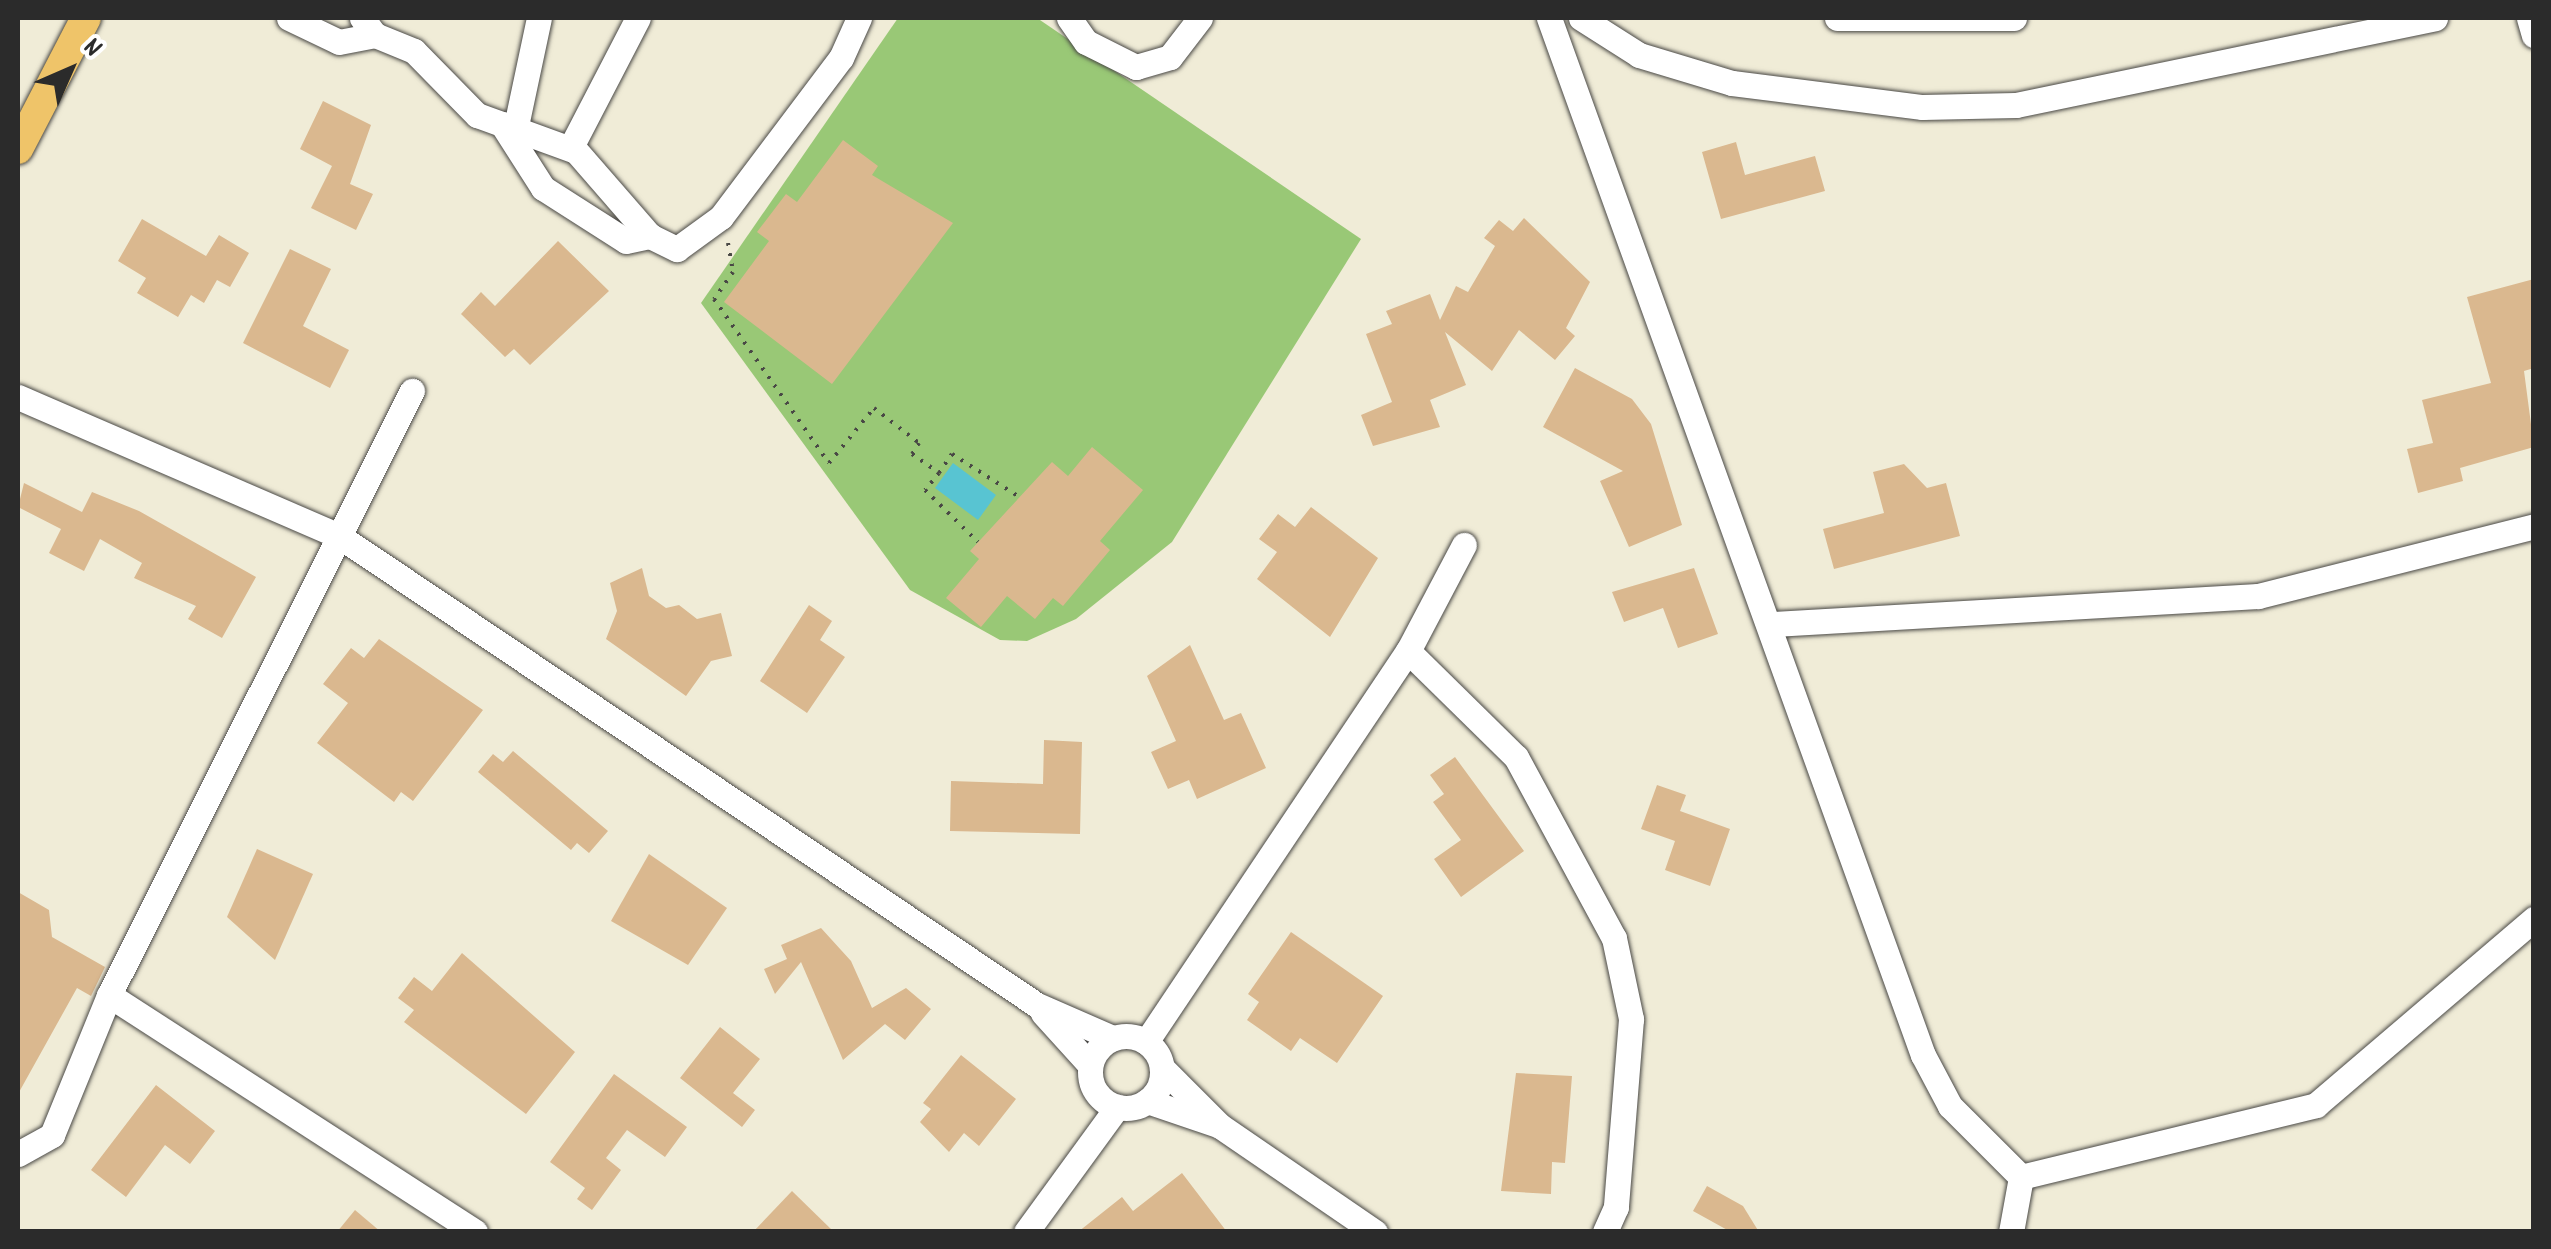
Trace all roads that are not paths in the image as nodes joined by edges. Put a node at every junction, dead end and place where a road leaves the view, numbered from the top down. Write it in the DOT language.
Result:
graph roads {
  1 [pos="86,18"];
  2 [pos="289,18"];
  3 [pos="539,18"];
  4 [pos="638,18"];
  5 [pos="859,18"];
  6 [pos="1069,18"];
  7 [pos="1200,18"];
  8 [pos="1549,18"];
  9 [pos="1580,18"];
  10 [pos="1837,18"];
  11 [pos="2014,18"];
  12 [pos="2435,18"];
  13 [pos="2529,18"];
  14 [pos="368,26"];
  15 [pos="2534,36"];
  16 [pos="509,125"];
  17 [pos="570,147"];
  18 [pos="18,149"];
  19 [pos="650,236"];
  20 [pos="412,391"];
  21 [pos="18,397"];
  22 [pos="2534,526"];
  23 [pos="339,536"];
  24 [pos="1464,544"];
  25 [pos="1774,624"];
  26 [pos="1408,651"];
  27 [pos="2534,919"];
  28 [pos="109,995"];
  29 [pos="1036,1005"];
  30 [pos="1113,1038"];
  31 [pos="1146,1042"];
  32 [pos="1090,1066"];
  33 [pos="1162,1068"];
  34 [pos="1147,1101"];
  35 [pos="1116,1107"];
  36 [pos="1220,1126"];
  37 [pos="18,1154"];
  38 [pos="2021,1178"];
  39 [pos="475,1232"];
  40 [pos="1026,1232"];
  41 [pos="1375,1232"];
  42 [pos="1605,1232"];
  43 [pos="2011,1232"];
  1 -- 18 [label="main road"];
  2 -- 14 [label="street"];
  3 -- 16 [label="street"];
  4 -- 17 [label="street"];
  5 -- 19 [label="street"];
  6 -- 7 [label="street"];
  8 -- 25 [label="street"];
  9 -- 12 [label="street"];
  10 -- 11 [label="street"];
  13 -- 15 [label="street"];
  14 -- 16 [label="street"];
  16 -- 17 [label="street"];
  16 -- 19 [label="street"];
  17 -- 19 [label="street"];
  20 -- 23 [label="street"];
  21 -- 23 [label="street"];
  22 -- 25 [label="street"];
  23 -- 28 [label="street"];
  23 -- 29 [label="street"];
  24 -- 26 [label="street"];
  25 -- 38 [label="street"];
  26 -- 31 [label="street"];
  26 -- 42 [label="street"];
  27 -- 38 [label="street"];
  28 -- 37 [label="street"];
  28 -- 39 [label="street"];
  29 -- 30 [label="street"];
  29 -- 32 [label="street"];
  30 -- 31 [label="street"];
  30 -- 32 [label="street"];
  31 -- 33 [label="street"];
  32 -- 35 [label="street"];
  33 -- 34 [label="street"];
  33 -- 36 [label="street"];
  34 -- 35 [label="street"];
  34 -- 36 [label="street"];
  35 -- 40 [label="street"];
  36 -- 41 [label="street"];
  38 -- 43 [label="street"];
}
